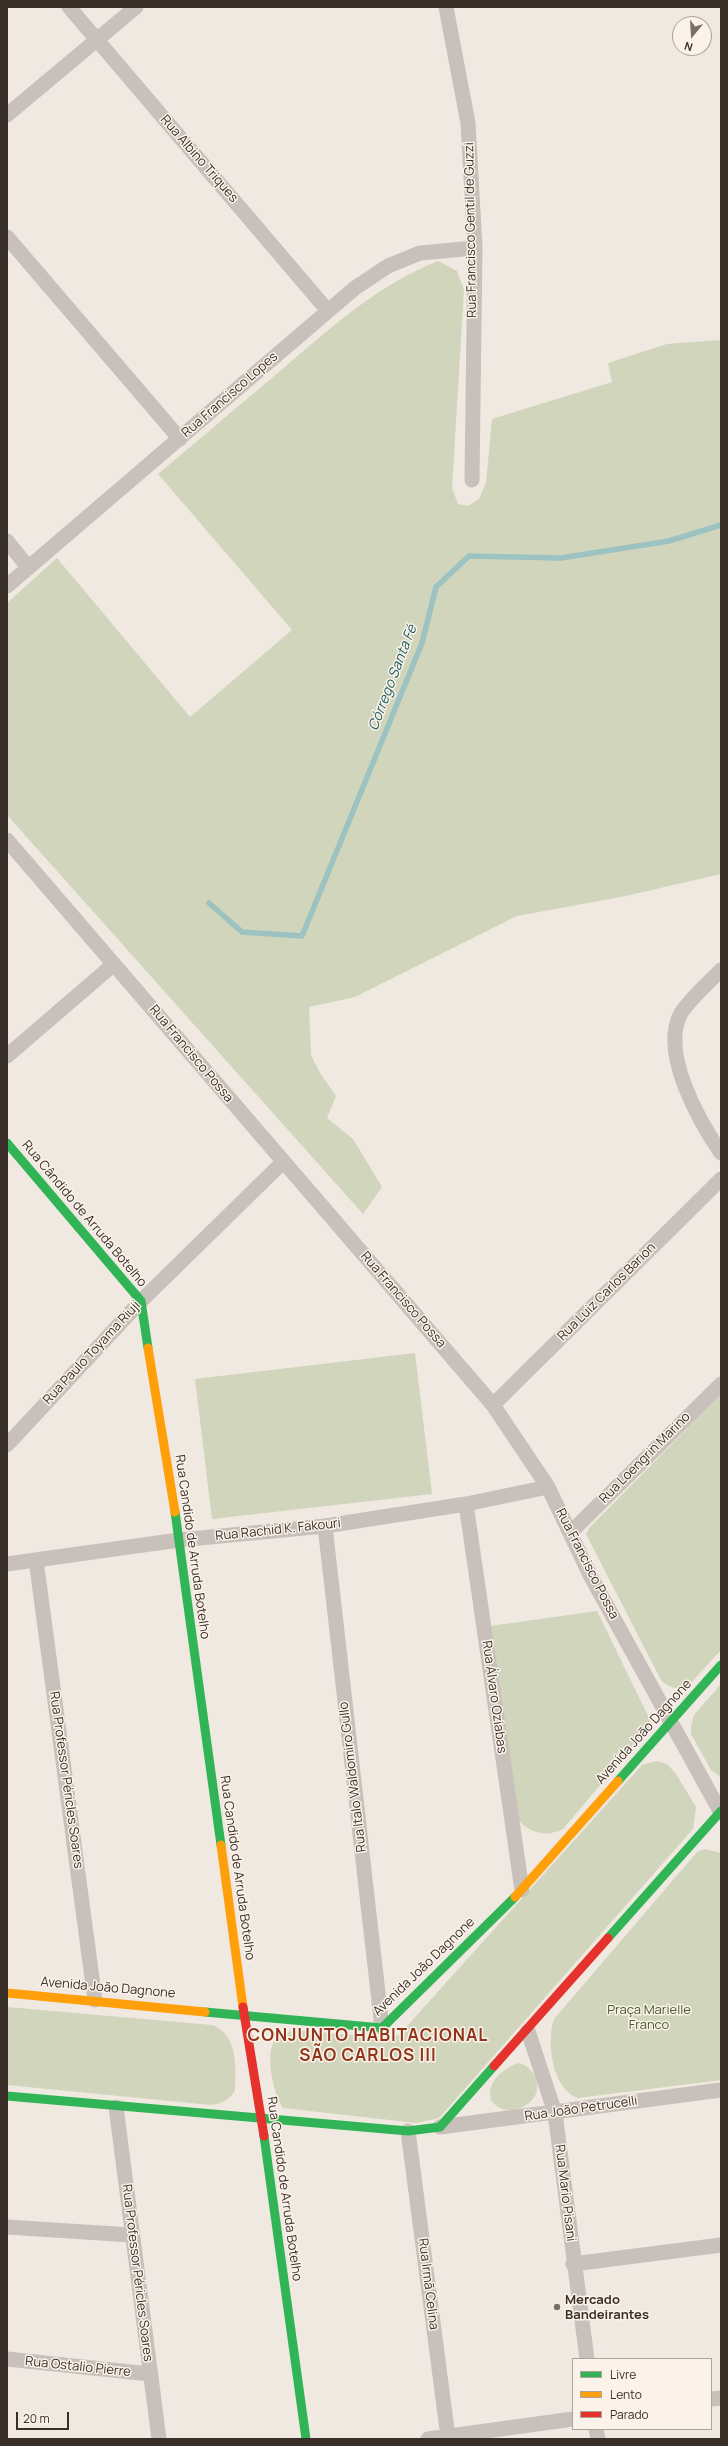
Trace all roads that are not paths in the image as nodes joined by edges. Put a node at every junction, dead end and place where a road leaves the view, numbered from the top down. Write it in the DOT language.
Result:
graph roads {
  1 [pos="69,7"];
  2 [pos="136,7"];
  3 [pos="446,7"];
  4 [pos="96,39"];
  5 [pos="7,115"];
  6 [pos="7,238"];
  7 [pos="475,248"];
  8 [pos="328,311"];
  9 [pos="180,439"];
  10 [pos="472,480"];
  11 [pos="7,542"];
  12 [pos="28,567"];
  13 [pos="7,586"];
  14 [pos="7,840"];
  15 [pos="114,964"];
  16 [pos="721,970"];
  17 [pos="7,1056"];
  18 [pos="7,1143"];
  19 [pos="721,1153"];
  20 [pos="283,1162"];
  21 [pos="721,1179"];
  22 [pos="141,1301"];
  23 [pos="721,1384"];
  24 [pos="493,1404"];
  25 [pos="7,1445"];
  26 [pos="548,1486"];
  27 [pos="466,1504"];
  28 [pos="324,1526"];
  29 [pos="570,1533"];
  30 [pos="179,1540"];
  31 [pos="36,1560"];
  32 [pos="7,1564"];
  33 [pos="721,1665"];
  34 [pos="670,1721"];
  35 [pos="721,1812"];
  36 [pos="522,1890"];
  37 [pos="7,1993"];
  38 [pos="95,2000"];
  39 [pos="244,2013"];
  40 [pos="382,2028"];
  41 [pos="528,2031"];
  42 [pos="721,2090"];
  43 [pos="7,2096"];
  44 [pos="116,2107"];
  45 [pos="555,2113"];
  46 [pos="261,2117"];
  47 [pos="440,2127"];
  48 [pos="408,2131"];
  49 [pos="7,2227"];
  50 [pos="131,2235"];
  51 [pos="721,2245"];
  52 [pos="573,2264"];
  53 [pos="587,2358"];
  54 [pos="7,2359"];
  55 [pos="150,2374"];
  56 [pos="572,2419"];
  57 [pos="448,2437"];
  58 [pos="159,2439"];
  59 [pos="306,2439"];
  60 [pos="428,2439"];
  1 -- 4 [label="street, Rua Albino Triques"];
  2 -- 4 [label="street"];
  3 -- 7 [label="street, Rua Francisco Gentil de Guzzi"];
  4 -- 5 [label="street"];
  4 -- 8 [label="street, Rua Albino Triques"];
  6 -- 9 [label="street"];
  7 -- 8 [label="street, Rua Francisco Lopes"];
  7 -- 10 [label="street, Rua Francisco Gentil de Guzzi"];
  8 -- 9 [label="street, Rua Francisco Lopes"];
  9 -- 12 [label="street, Rua Francisco Lopes"];
  11 -- 12 [label="street"];
  12 -- 13 [label="street, Rua Francisco Lopes"];
  14 -- 15 [label="street, Rua Francisco Possa"];
  15 -- 17 [label="street"];
  15 -- 20 [label="street, Rua Francisco Possa"];
  16 -- 19 [label="street"];
  18 -- 22 [label="street, Rua Cândido de Arruda Botelho"];
  20 -- 22 [label="street, Rua Paulo Toyama Riuji"];
  20 -- 24 [label="street, Rua Francisco Possa"];
  21 -- 24 [label="street, Rua Luiz Carlos Barion"];
  22 -- 25 [label="street, Rua Paulo Toyama Riuji"];
  22 -- 30 [label="street, Rua Candido de Arruda Botelho"];
  23 -- 29 [label="street, Rua Loengrin Marino"];
  24 -- 26 [label="street, Rua Francisco Possa"];
  26 -- 27 [label="street, Rua Rachid K. Fakouri"];
  26 -- 29 [label="street, Rua Francisco Possa"];
  27 -- 28 [label="street, Rua Rachid K. Fakouri"];
  27 -- 36 [label="street, Rua Álvaro Oziabas"];
  28 -- 30 [label="street, Rua Rachid K. Fakouri"];
  28 -- 40 [label="street, Rua Italo Waldomiro Gullo"];
  29 -- 34 [label="street, Rua Francisco Possa"];
  30 -- 31 [label="street, Rua Rachid K. Fakouri"];
  30 -- 39 [label="street, Rua Candido de Arruda Botelho"];
  31 -- 32 [label="street, Rua Rachid K. Fakouri"];
  31 -- 38 [label="street, Rua Professor Péricles Soares"];
  33 -- 34 [label="street, Avenida João Dagnone"];
  34 -- 35 [label="street, Rua Francisco Possa"];
  34 -- 36 [label="street, Avenida João Dagnone"];
  35 -- 41 [label="street"];
  36 -- 40 [label="street, Avenida João Dagnone"];
  37 -- 38 [label="street, Avenida João Dagnone"];
  38 -- 39 [label="street, Avenida João Dagnone"];
  39 -- 40 [label="street, Avenida João Dagnone"];
  39 -- 46 [label="street, Rua Candido de Arruda Botelho"];
  41 -- 45 [label="street, Rua Mario Pisani"];
  41 -- 47 [label="street"];
  42 -- 45 [label="street, Rua João Petrucelli"];
  43 -- 44 [label="street"];
  44 -- 46 [label="street"];
  44 -- 50 [label="street, Rua Professor Péricles Soares"];
  45 -- 47 [label="street, Rua João Petrucelli"];
  45 -- 52 [label="street, Rua Mario Pisani"];
  46 -- 48 [label="street"];
  46 -- 59 [label="street, Rua Candido de Arruda Botelho"];
  47 -- 48 [label="street"];
  48 -- 57 [label="street, Rua Irmã Celina"];
  49 -- 50 [label="street"];
  50 -- 55 [label="street, Rua Professor Péricles Soares"];
  51 -- 52 [label="street"];
  52 -- 53 [label="street, Rua Mario Pisani"];
  54 -- 55 [label="street, Rua Ostalio Pierre"];
  55 -- 58 [label="street, Rua Professor Péricles Soares"];
  56 -- 57 [label="street"];
  57 -- 60 [label="street"];
}
